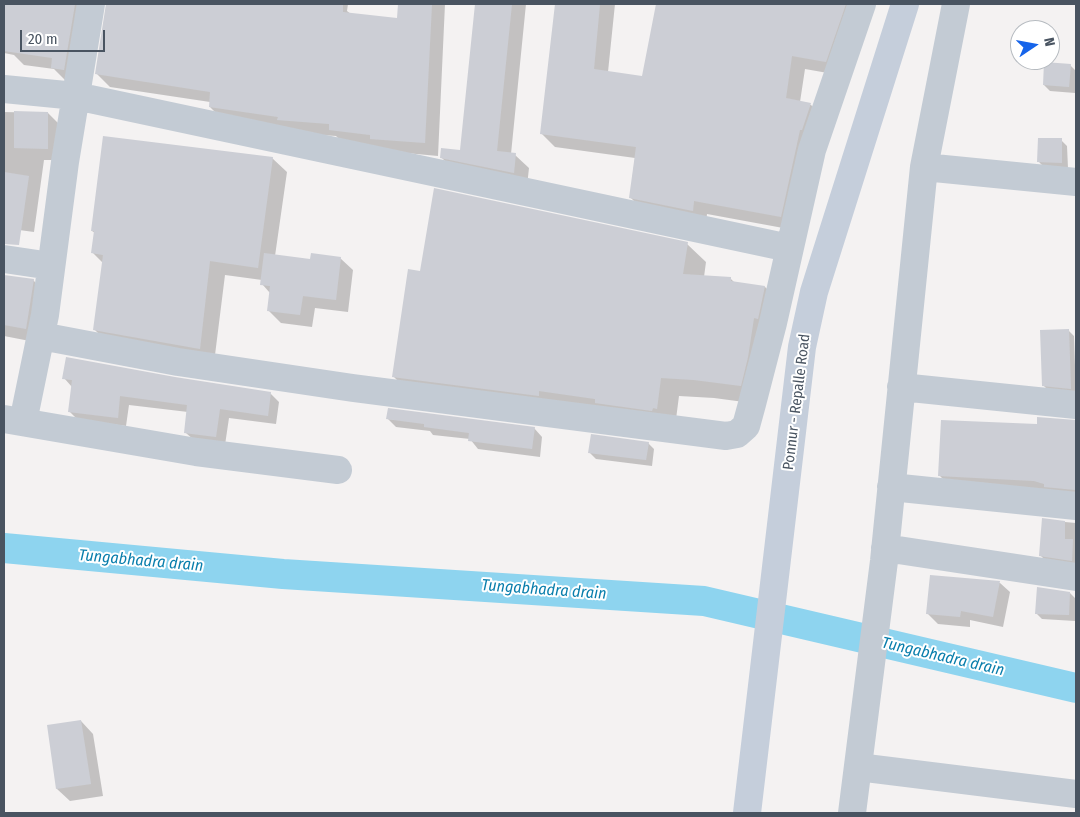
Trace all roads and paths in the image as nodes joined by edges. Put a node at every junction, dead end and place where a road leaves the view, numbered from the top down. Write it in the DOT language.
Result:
graph roads {
  1 [pos="91,4"];
  2 [pos="862,4"];
  3 [pos="905,4"];
  4 [pos="956,4"];
  5 [pos="4,90"];
  6 [pos="76,96"];
  7 [pos="924,167"];
  8 [pos="1076,182"];
  9 [pos="788,248"];
  10 [pos="4,258"];
  11 [pos="51,266"];
  12 [pos="41,336"];
  13 [pos="901,387"];
  14 [pos="1076,405"];
  15 [pos="13,420"];
  16 [pos="338,470"];
  17 [pos="891,487"];
  18 [pos="1076,506"];
  19 [pos="884,554"];
  20 [pos="1076,577"];
  21 [pos="858,767"];
  22 [pos="1076,794"];
  23 [pos="747,813"];
  24 [pos="852,813"];
  1 -- 6 [label="street"];
  2 -- 9 [label="street"];
  3 -- 23 [label="main road, Ponnur - Repalle Road"];
  4 -- 7 [label="street"];
  5 -- 6 [label="street"];
  6 -- 9 [label="street"];
  6 -- 11 [label="street"];
  7 -- 8 [label="street"];
  7 -- 13 [label="street"];
  9 -- 12 [label="street"];
  10 -- 11 [label="street"];
  11 -- 12 [label="street"];
  12 -- 15 [label="street"];
  13 -- 14 [label="street"];
  13 -- 17 [label="street"];
  15 -- 16 [label="street"];
  17 -- 18 [label="street"];
  17 -- 19 [label="street"];
  19 -- 20 [label="street"];
  19 -- 21 [label="street"];
  21 -- 22 [label="street"];
  21 -- 24 [label="street"];
}
